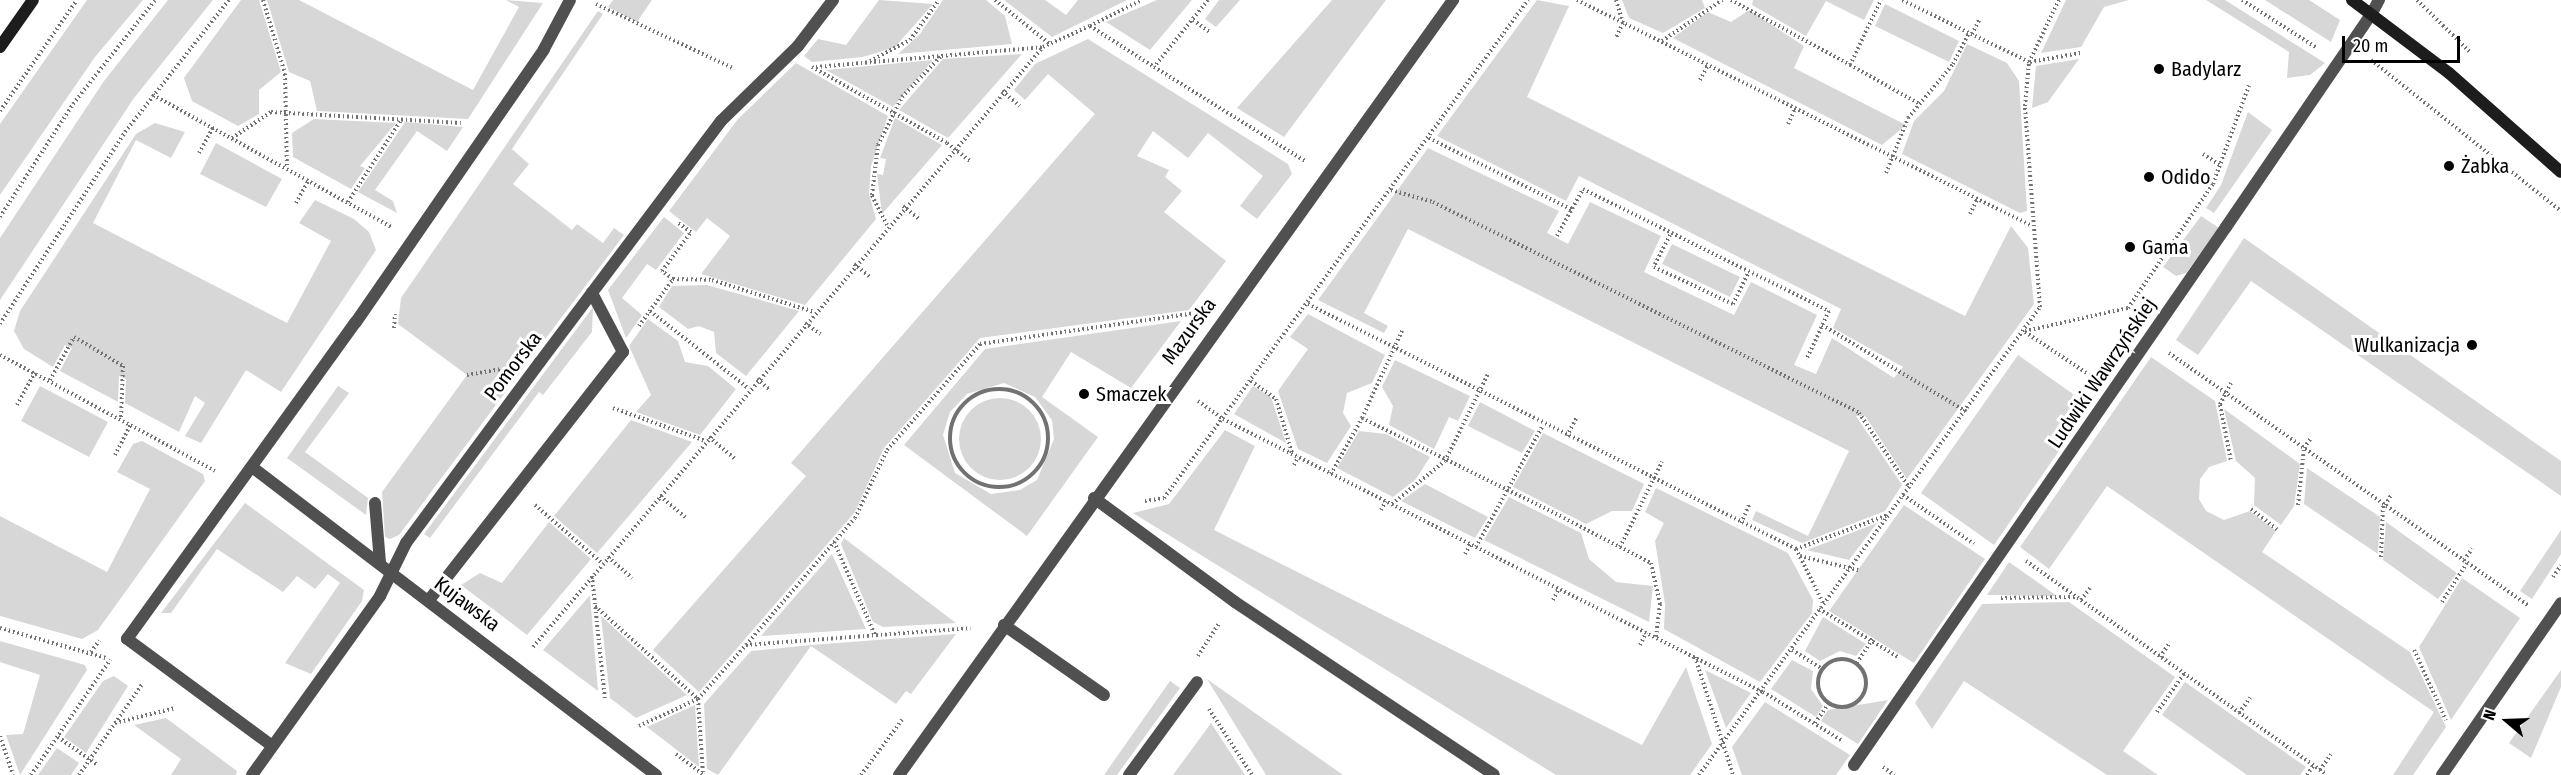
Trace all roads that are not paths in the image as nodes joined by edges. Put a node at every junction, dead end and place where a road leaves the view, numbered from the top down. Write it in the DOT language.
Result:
graph roads {
  1 [pos="33,0"];
  2 [pos="570,0"];
  3 [pos="833,0"];
  4 [pos="1453,0"];
  5 [pos="2352,0"];
  6 [pos="2379,0"];
  7 [pos="2372,13"];
  8 [pos="0,48"];
  9 [pos="2561,172"];
  10 [pos="592,293"];
  11 [pos="252,467"];
  12 [pos="1094,498"];
  13 [pos="375,502"];
  14 [pos="380,563"];
  15 [pos="392,572"];
  16 [pos="429,600"];
  17 [pos="2561,603"];
  18 [pos="1004,625"];
  19 [pos="1197,682"];
  20 [pos="1104,695"];
  21 [pos="272,745"];
  22 [pos="1851,770"];
  23 [pos="252,775"];
  24 [pos="656,775"];
  25 [pos="899,775"];
  26 [pos="1129,775"];
  27 [pos="1494,775"];
  28 [pos="2442,775"];
  1 -- 8 [label="street"];
  2 -- 11 [label="street"];
  3 -- 10 [label="street, Pomorska"];
  4 -- 12 [label="street, Mazurska"];
  5 -- 7 [label="street"];
  6 -- 7 [label="street, Ludwiki Wawrzyńskiej"];
  7 -- 9 [label="street"];
  7 -- 22 [label="street, Ludwiki Wawrzyńskiej"];
  10 -- 15 [label="street, Pomorska"];
  10 -- 16 [label="street"];
  11 -- 14 [label="street, Kujawska"];
  11 -- 21 [label="street"];
  12 -- 18 [label="street, Mazurska"];
  12 -- 27 [label="street"];
  13 -- 14 [label="street"];
  14 -- 15 [label="street, Kujawska"];
  15 -- 16 [label="street, Kujawska"];
  15 -- 21 [label="street, Pomorska"];
  16 -- 24 [label="street, Kujawska"];
  17 -- 28 [label="street"];
  18 -- 20 [label="street"];
  18 -- 25 [label="street, Mazurska"];
  19 -- 26 [label="street"];
  21 -- 23 [label="street, Pomorska"];
}
